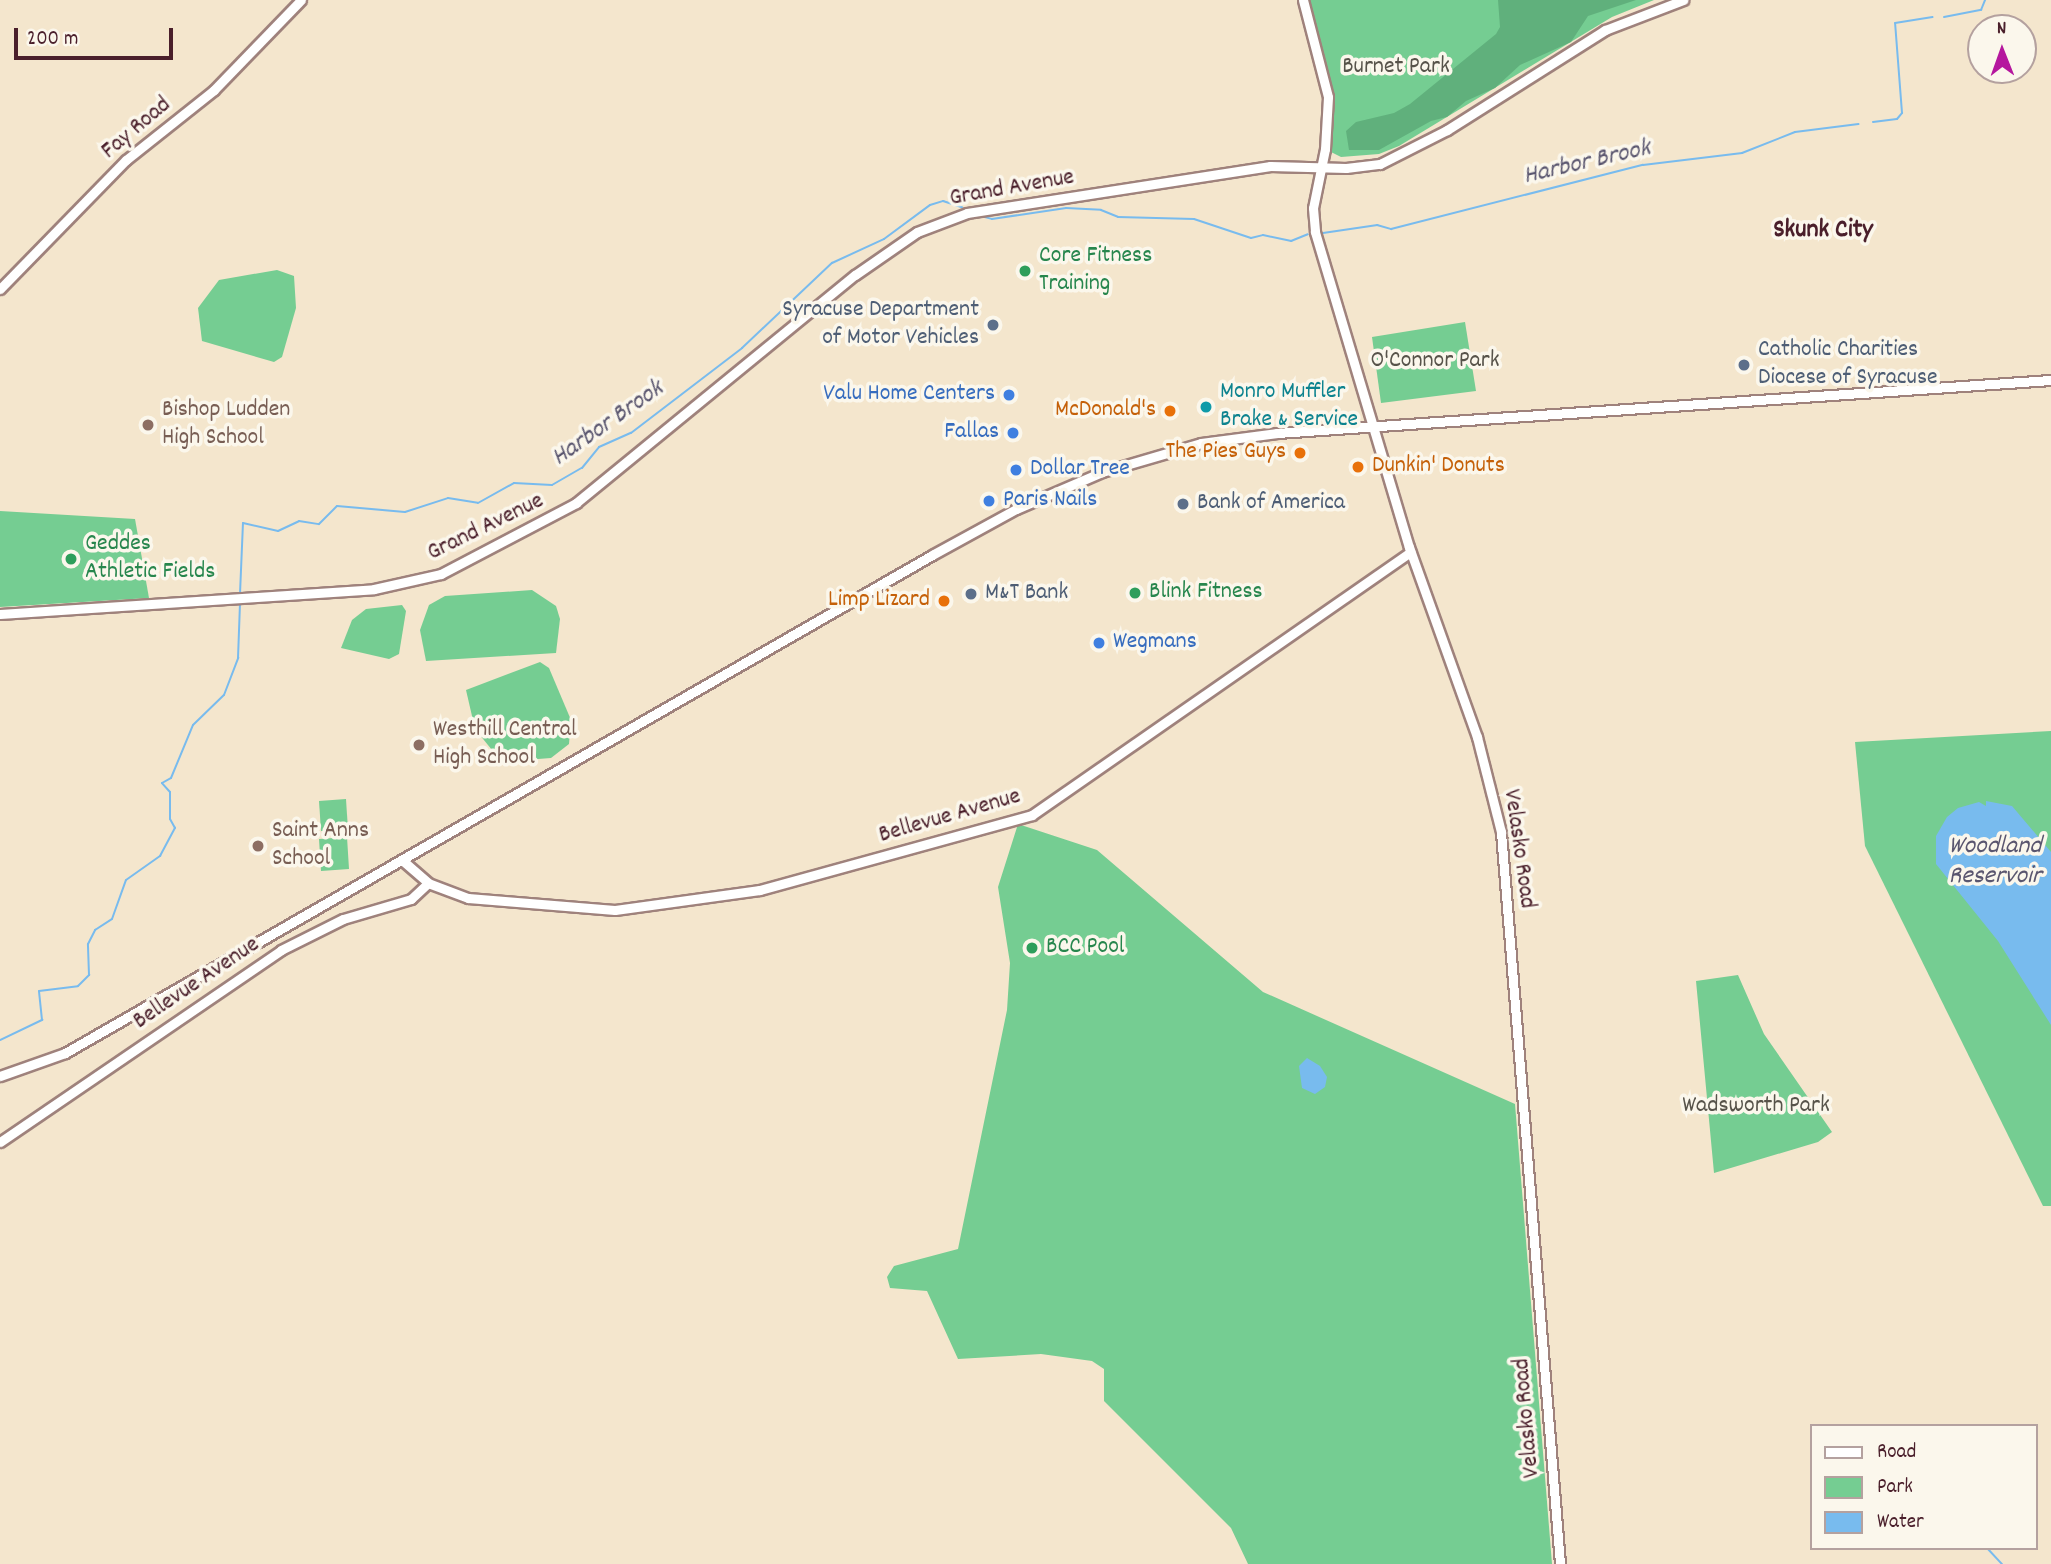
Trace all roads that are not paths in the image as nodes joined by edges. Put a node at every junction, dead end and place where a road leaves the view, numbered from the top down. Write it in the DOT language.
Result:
graph roads {
  1 [pos="301,0"];
  2 [pos="1303,0"];
  3 [pos="1683,0"];
  4 [pos="1321,166"];
  5 [pos="0,289"];
  6 [pos="2051,380"];
  7 [pos="1373,426"];
  8 [pos="1410,552"];
  9 [pos="0,614"];
  10 [pos="402,860"];
  11 [pos="428,883"];
  12 [pos="0,1076"];
  13 [pos="0,1142"];
  14 [pos="1560,1564"];
  1 -- 5 [label="street, Fay Road"];
  2 -- 4 [label="street, Velasko Road"];
  3 -- 4 [label="street, Grand Avenue"];
  4 -- 7 [label="street, Velasko Road"];
  4 -- 9 [label="street, Grand Avenue"];
  6 -- 7 [label="street"];
  7 -- 8 [label="street, Velasko Road"];
  7 -- 10 [label="street"];
  8 -- 11 [label="street, Bellevue Avenue"];
  8 -- 14 [label="street, Velasko Road"];
  10 -- 11 [label="street, Bellevue Avenue"];
  10 -- 12 [label="street"];
  11 -- 13 [label="street, Bellevue Avenue"];
}
